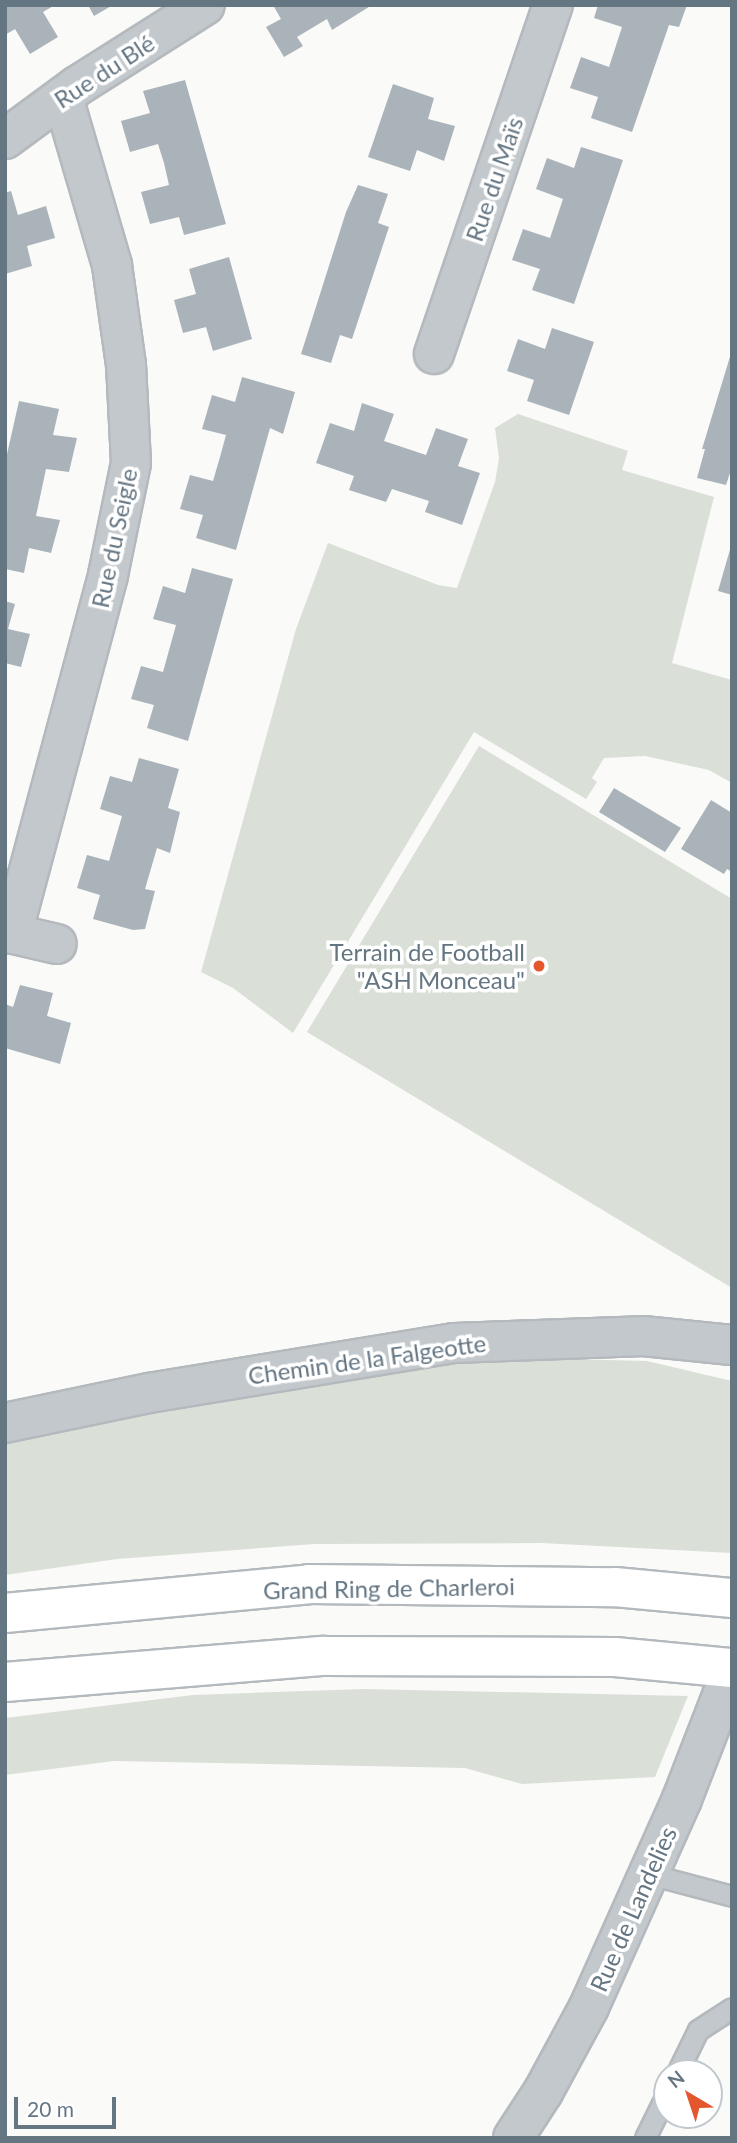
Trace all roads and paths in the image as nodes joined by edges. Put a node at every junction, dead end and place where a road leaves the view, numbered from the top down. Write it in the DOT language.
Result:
graph roads {
  1 [pos="205,5"];
  2 [pos="553,5"];
  3 [pos="63,97"];
  4 [pos="5,139"];
  5 [pos="434,354"];
  6 [pos="9,933"];
  7 [pos="57,944"];
  8 [pos="732,1345"];
  9 [pos="5,1423"];
  10 [pos="732,1598"];
  11 [pos="5,1613"];
  12 [pos="732,1669"];
  13 [pos="5,1682"];
  14 [pos="649,1874"];
  15 [pos="732,1896"];
  16 [pos="732,2008"];
  17 [pos="684,2059"];
  18 [pos="653,2122"];
  19 [pos="513,2138"];
  20 [pos="645,2138"];
  1 -- 3 [label="street, Rue du Blé"];
  2 -- 5 [label="street, Rue du Maïs"];
  3 -- 4 [label="street, Rue du Blé"];
  3 -- 6 [label="street, Rue du Seigle"];
  6 -- 7 [label="street"];
  8 -- 9 [label="street, Chemin de la Falgeotte"];
  10 -- 11 [label="highway, Grand Ring de Charleroi"];
  12 -- 13 [label="highway"];
  12 -- 14 [label="street, Rue de Landelies"];
  14 -- 15 [label="lane"];
  14 -- 19 [label="street, Rue de Landelies"];
  16 -- 17 [label="lane"];
  18 -- 20 [label="lane"];
}
